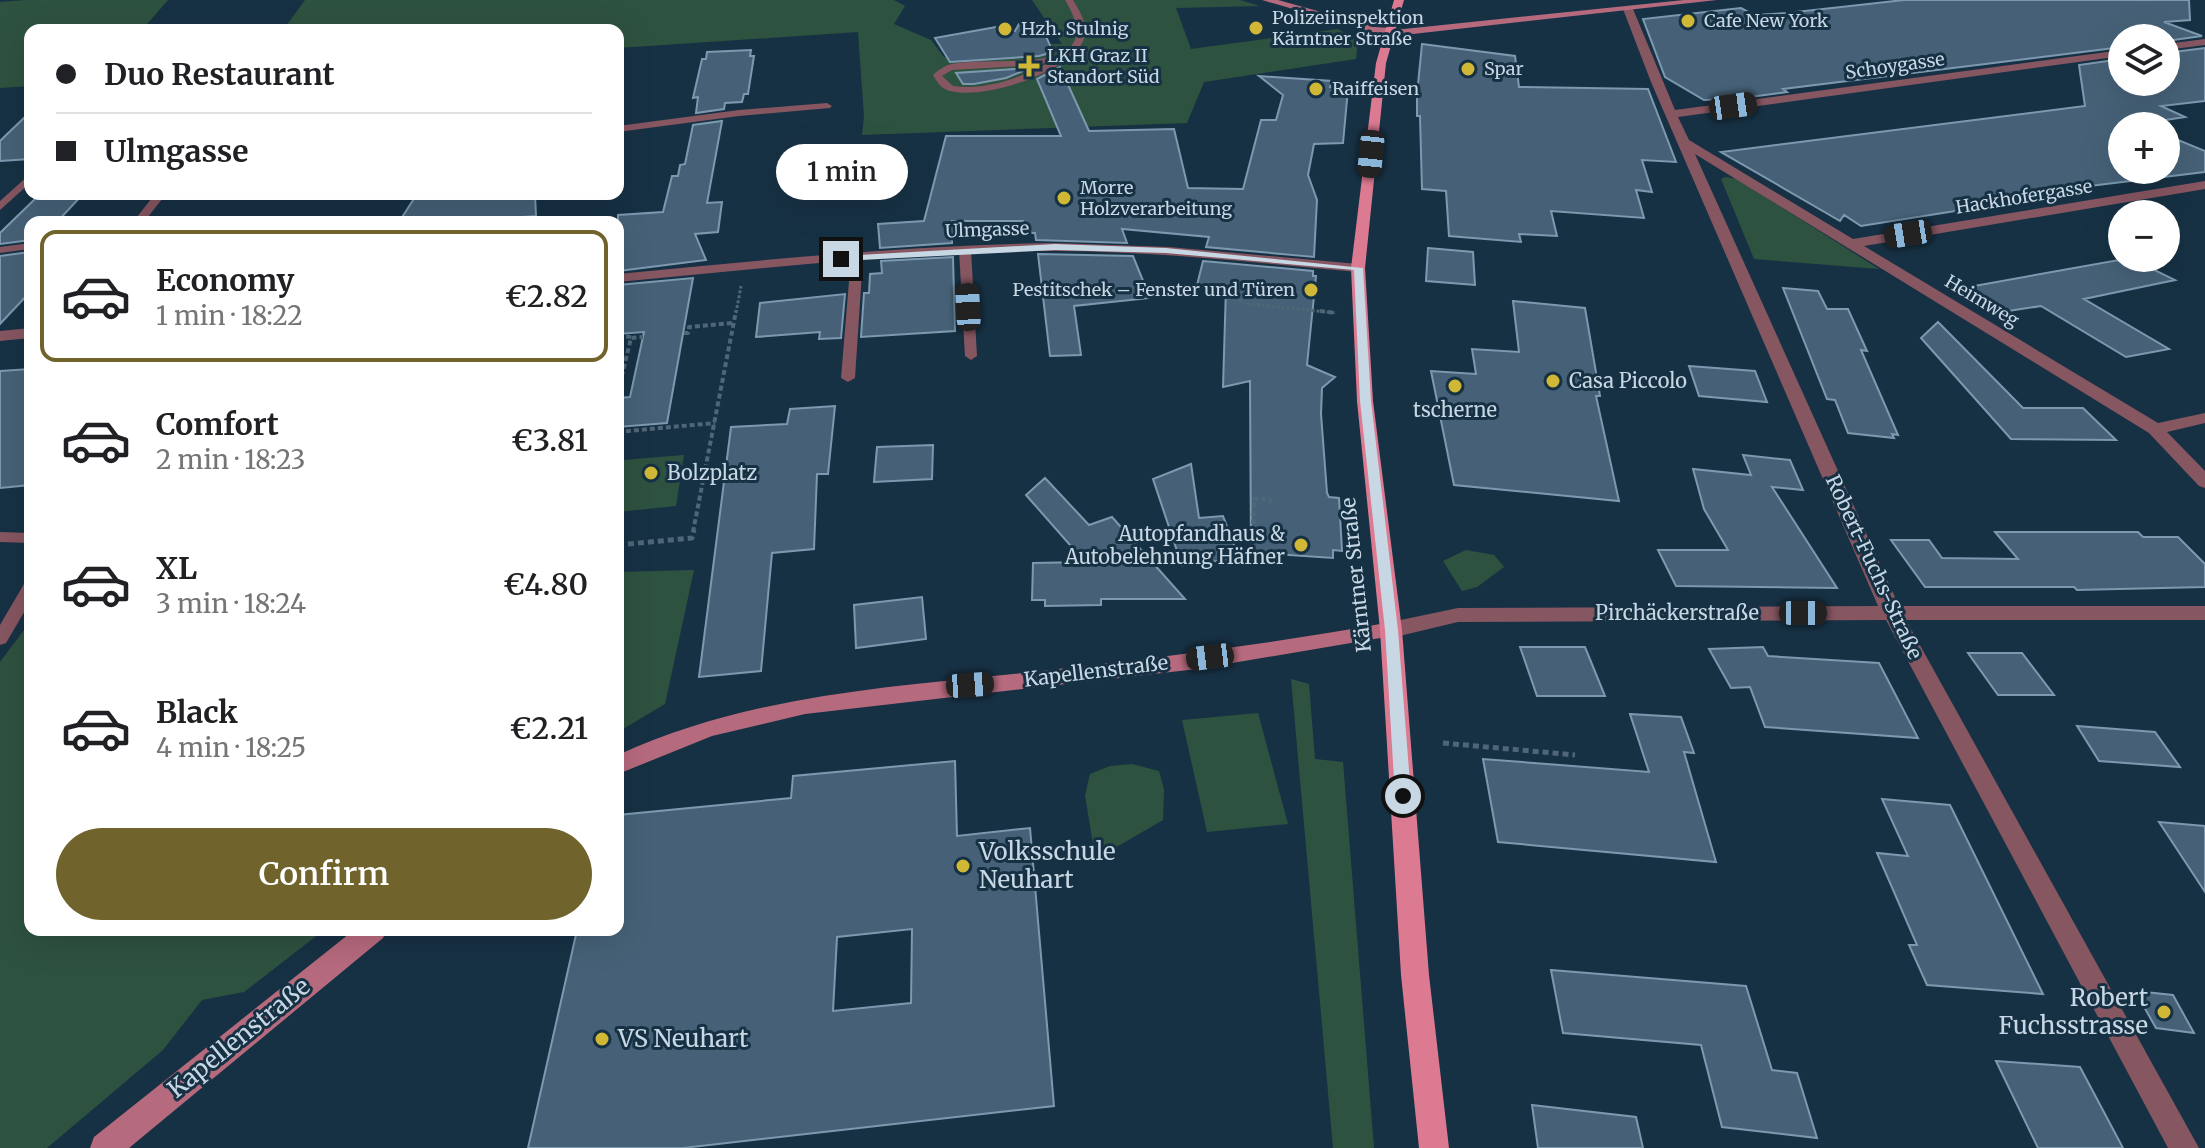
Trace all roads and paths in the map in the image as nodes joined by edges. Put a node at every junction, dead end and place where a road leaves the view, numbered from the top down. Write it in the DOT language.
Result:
graph roads {
  1 [pos="1069,0"];
  2 [pos="1267,0"];
  3 [pos="1399,0"];
  4 [pos="1712,0"];
  5 [pos="1628,9"];
  6 [pos="1389,31"];
  7 [pos="2205,42"];
  8 [pos="2180,45"];
  9 [pos="1072,52"];
  10 [pos="2108,55"];
  11 [pos="827,106"];
  12 [pos="1673,114"];
  13 [pos="624,128"];
  14 [pos="1686,143"];
  15 [pos="24,183"];
  16 [pos="2205,185"];
  17 [pos="156,200"];
  18 [pos="0,207"];
  19 [pos="143,216"];
  20 [pos="1848,244"];
  21 [pos="24,247"];
  22 [pos="0,250"];
  23 [pos="965,250"];
  24 [pos="857,257"];
  25 [pos="1358,268"];
  26 [pos="743,276"];
  27 [pos="624,277"];
  28 [pos="1240,294"];
  29 [pos="1337,313"];
  30 [pos="733,323"];
  31 [pos="684,333"];
  32 [pos="24,334"];
  33 [pos="0,336"];
  34 [pos="624,336"];
  35 [pos="643,337"];
  36 [pos="631,338"];
  37 [pos="971,356"];
  38 [pos="624,364"];
  39 [pos="848,378"];
  40 [pos="2205,418"];
  41 [pos="715,423"];
  42 [pos="2155,429"];
  43 [pos="624,431"];
  44 [pos="2205,482"];
  45 [pos="1271,507"];
  46 [pos="0,537"];
  47 [pos="24,538"];
  48 [pos="624,544"];
  49 [pos="1252,566"];
  50 [pos="24,598"];
  51 [pos="1892,613"];
  52 [pos="2205,613"];
  53 [pos="1391,630"];
  54 [pos="0,639"];
  55 [pos="1443,743"];
  56 [pos="1575,755"];
  57 [pos="624,762"];
  58 [pos="367,936"];
  59 [pos="105,1148"];
  60 [pos="1434,1148"];
  61 [pos="2184,1148"];
  1 -- 9 [label="lane"];
  2 -- 6 [label="main road"];
  3 -- 6 [label="main road, Kärntner Straße"];
  4 -- 5 [label="main road"];
  5 -- 6 [label="main road"];
  5 -- 12 [label="street, Robert-Fuchs-Straße"];
  6 -- 25 [label="main road, Kärntner Straße"];
  7 -- 8 [label="street"];
  9 -- 9 [label="lane"];
  10 -- 12 [label="street, Schoygasse"];
  11 -- 13 [label="lane"];
  12 -- 14 [label="street, Robert-Fuchs-Straße"];
  14 -- 20 [label="street, Heimweg"];
  14 -- 51 [label="street, Robert-Fuchs-Straße"];
  15 -- 18 [label="lane"];
  16 -- 20 [label="street, Hackhofergasse"];
  17 -- 19 [label="lane"];
  20 -- 42 [label="street, Heimweg"];
  21 -- 22 [label="lane"];
  23 -- 24 [label="street, Ulmgasse"];
  23 -- 25 [label="street, Ulmgasse"];
  23 -- 37 [label="lane"];
  24 -- 27 [label="street, Ulmgasse"];
  24 -- 39 [label="lane"];
  25 -- 53 [label="main road, Kärntner Straße"];
  26 -- 30 [label="path"];
  28 -- 29 [label="path"];
  30 -- 31 [label="path"];
  30 -- 41 [label="path"];
  32 -- 33 [label="street"];
  34 -- 36 [label="path"];
  35 -- 36 [label="path"];
  36 -- 38 [label="path"];
  40 -- 42 [label="street"];
  41 -- 43 [label="path"];
  41 -- 48 [label="path"];
  42 -- 44 [label="street, Heimweg"];
  45 -- 49 [label="path"];
  46 -- 47 [label="lane"];
  50 -- 54 [label="lane"];
  51 -- 52 [label="street, Pirchäckerstraße"];
  51 -- 53 [label="street, Pirchäckerstraße"];
  51 -- 61 [label="street, Robert-Fuchs-Straße"];
  53 -- 57 [label="main road, Kapellenstraße"];
  53 -- 60 [label="main road, Kärntner Straße"];
  55 -- 56 [label="path"];
  58 -- 59 [label="main road, Kapellenstraße"];
}
